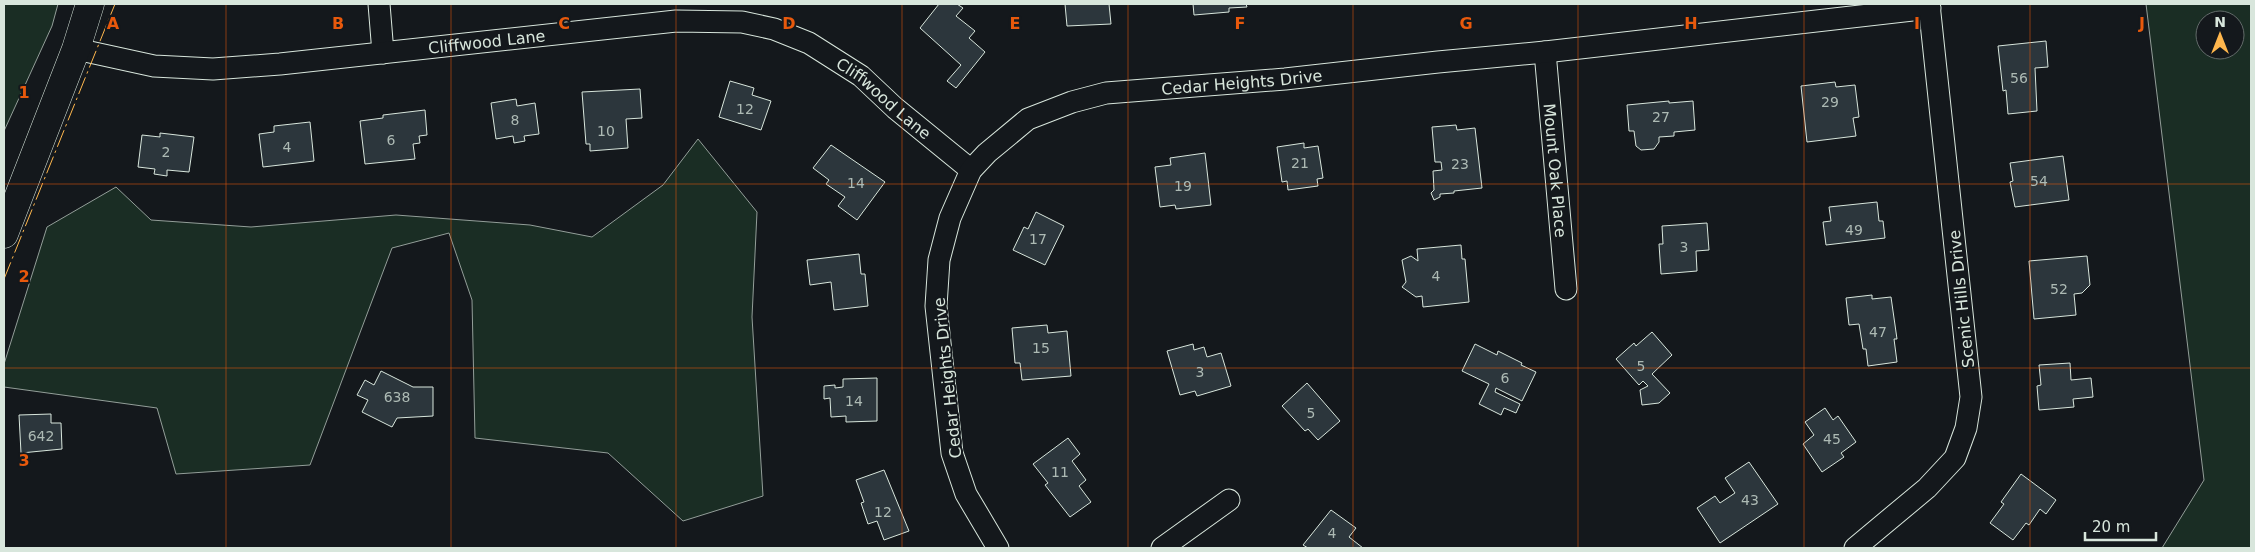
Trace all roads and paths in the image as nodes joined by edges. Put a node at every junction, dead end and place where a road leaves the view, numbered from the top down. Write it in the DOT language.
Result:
graph roads {
  1 [pos="90,4"];
  2 [pos="379,4"];
  3 [pos="1930,6"];
  4 [pos="76,49"];
  5 [pos="1545,52"];
  6 [pos="383,53"];
  7 [pos="971,170"];
  8 [pos="4,234"];
  9 [pos="1566,289"];
  10 [pos="1229,500"];
  11 [pos="998,548"];
  12 [pos="1162,548"];
  13 [pos="1856,548"];
  1 -- 4 [label="street"];
  2 -- 6 [label="street"];
  3 -- 5 [label="street, Cedar Heights Drive"];
  3 -- 13 [label="street, Scenic Hills Drive"];
  4 -- 6 [label="street, Cliffwood Lane"];
  4 -- 8 [label="street"];
  5 -- 7 [label="street, Cedar Heights Drive"];
  5 -- 9 [label="street, Mount Oak Place"];
  6 -- 7 [label="street, Cliffwood Lane"];
  7 -- 11 [label="street, Cedar Heights Drive"];
  10 -- 12 [label="street"];
}
